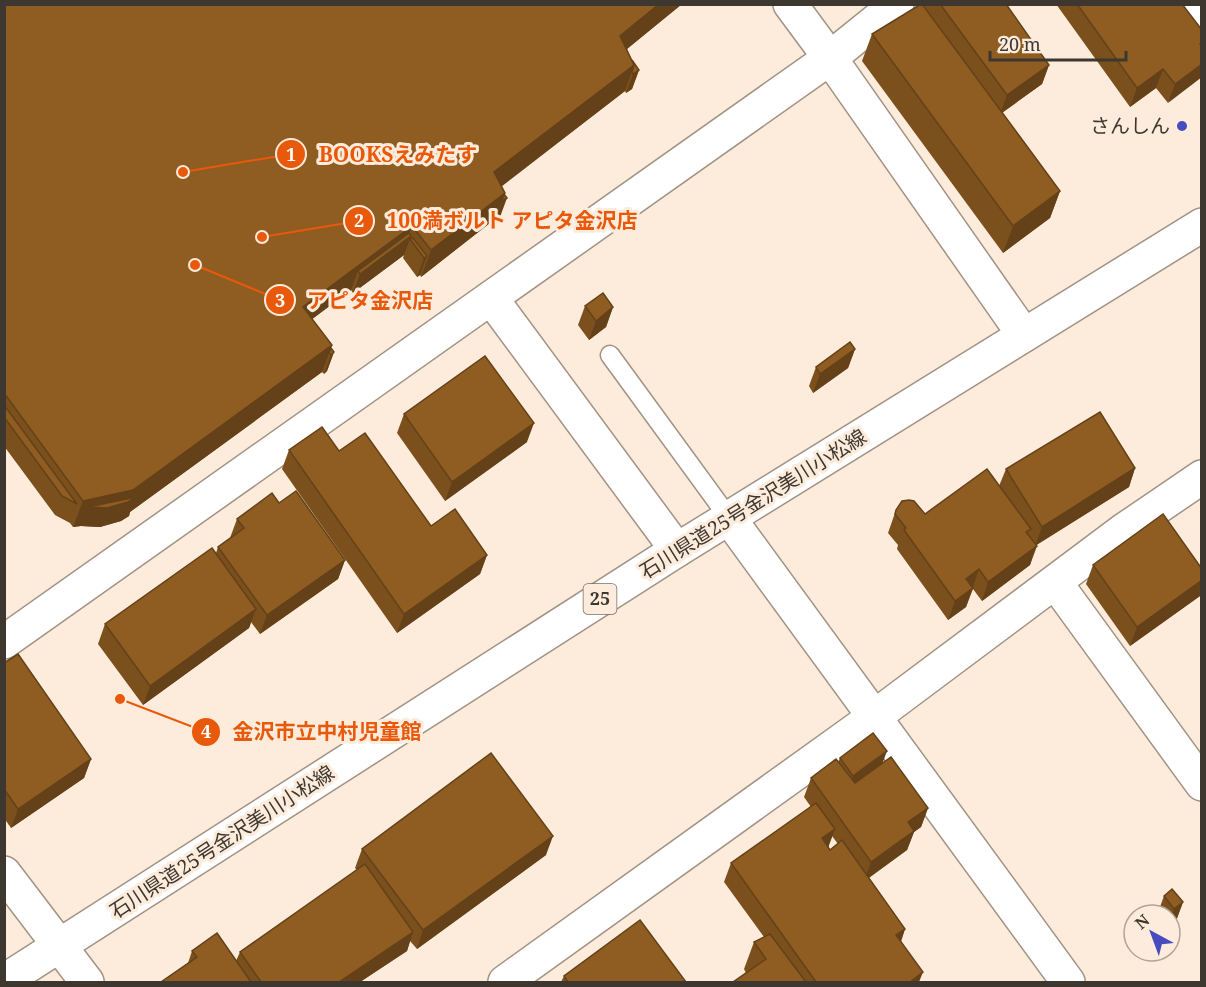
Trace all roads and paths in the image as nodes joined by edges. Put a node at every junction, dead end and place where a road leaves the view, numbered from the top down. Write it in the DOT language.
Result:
graph roads {
  1 [pos="790,4"];
  2 [pos="897,4"];
  3 [pos="1194,4"];
  4 [pos="1202,15"];
  5 [pos="830,58"];
  6 [pos="1202,225"];
  7 [pos="491,298"];
  8 [pos="1024,335"];
  9 [pos="610,355"];
  10 [pos="1202,477"];
  11 [pos="729,518"];
  12 [pos="677,550"];
  13 [pos="1055,582"];
  14 [pos="4,642"];
  15 [pos="874,717"];
  16 [pos="1202,784"];
  17 [pos="4,873"];
  18 [pos="59,947"];
  19 [pos="4,981"];
  20 [pos="87,982"];
  21 [pos="505,982"];
  22 [pos="1068,982"];
  1 -- 5 [label="street"];
  2 -- 5 [label="street"];
  3 -- 4 [label="street"];
  5 -- 7 [label="street"];
  5 -- 8 [label="street"];
  6 -- 8 [label="street, 石川県道25号金沢美川小松線 / 25"];
  7 -- 12 [label="street"];
  7 -- 14 [label="street"];
  8 -- 11 [label="street, 石川県道25号金沢美川小松線 / 25"];
  9 -- 11 [label="lane"];
  10 -- 13 [label="street"];
  11 -- 12 [label="street, 石川県道25号金沢美川小松線 / 25"];
  11 -- 15 [label="street"];
  12 -- 18 [label="street, 石川県道25号金沢美川小松線 / 25"];
  13 -- 15 [label="street"];
  13 -- 16 [label="street"];
  15 -- 21 [label="street"];
  15 -- 22 [label="street"];
  17 -- 18 [label="street"];
  18 -- 19 [label="street, 石川県道25号金沢美川小松線 / 25"];
  18 -- 20 [label="street"];
}
